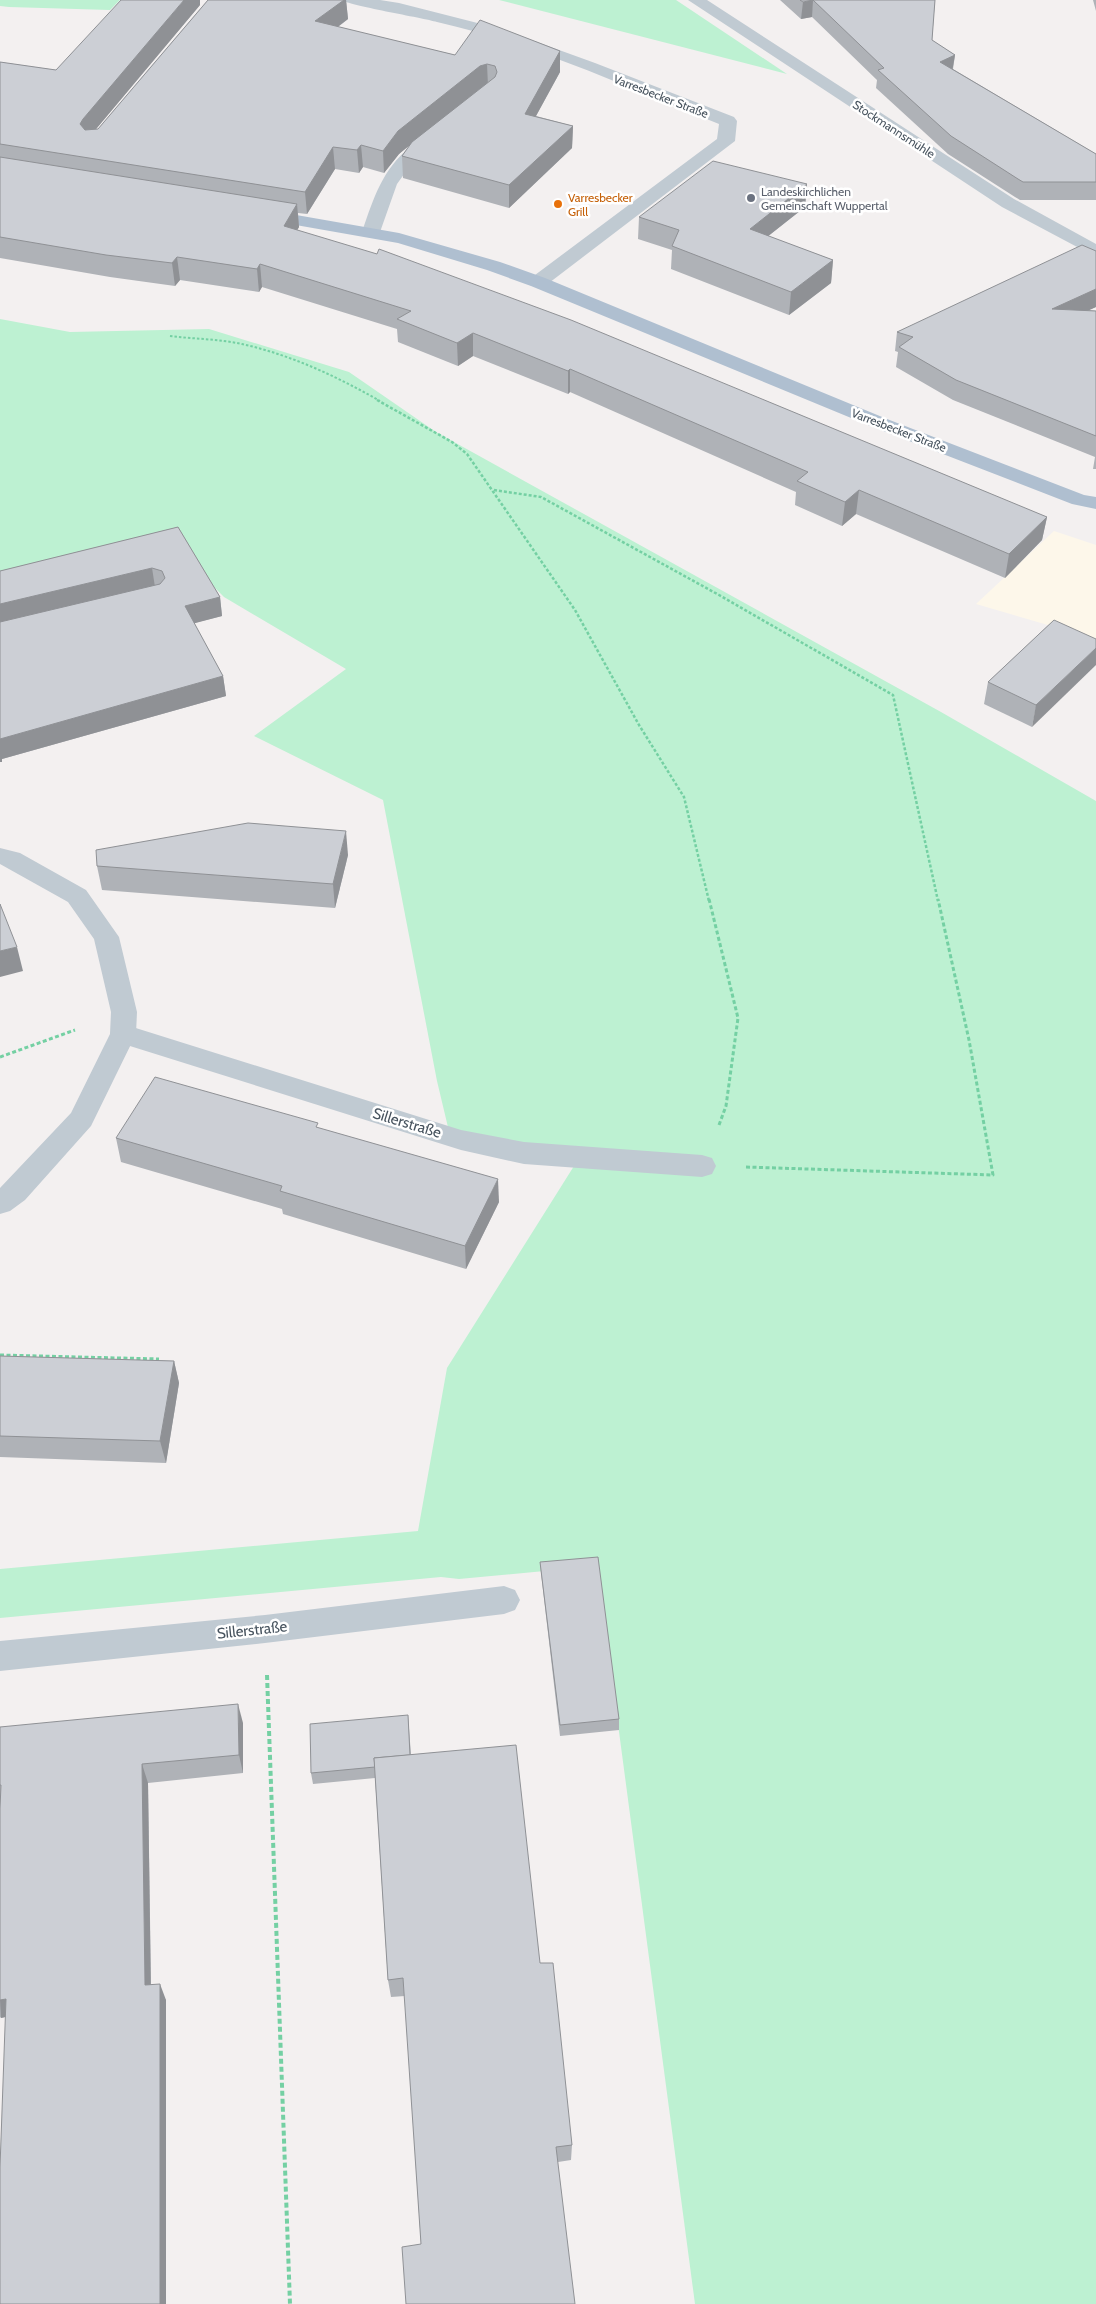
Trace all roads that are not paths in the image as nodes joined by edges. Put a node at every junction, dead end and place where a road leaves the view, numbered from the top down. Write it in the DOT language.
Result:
graph roads {
  1 [pos="350,0"];
  2 [pos="696,0"];
  3 [pos="443,129"];
  4 [pos="245,211"];
  5 [pos="371,232"];
  6 [pos="1096,252"];
  7 [pos="538,282"];
  8 [pos="1096,503"];
  9 [pos="0,856"];
  10 [pos="123,1023"];
  11 [pos="702,1166"];
  12 [pos="0,1203"];
  13 [pos="504,1600"];
  14 [pos="0,1656"];
  1 -- 7 [label="street, Varresbecker Straße"];
  2 -- 6 [label="street, Stockmannsmühle"];
  3 -- 5 [label="street"];
  4 -- 5 [label="main road, Varresbecker Straße"];
  5 -- 7 [label="main road, Varresbecker Straße"];
  7 -- 8 [label="main road, Varresbecker Straße"];
  9 -- 10 [label="street"];
  10 -- 11 [label="street, Sillerstraße"];
  10 -- 12 [label="street"];
  13 -- 14 [label="street, Sillerstraße"];
}
